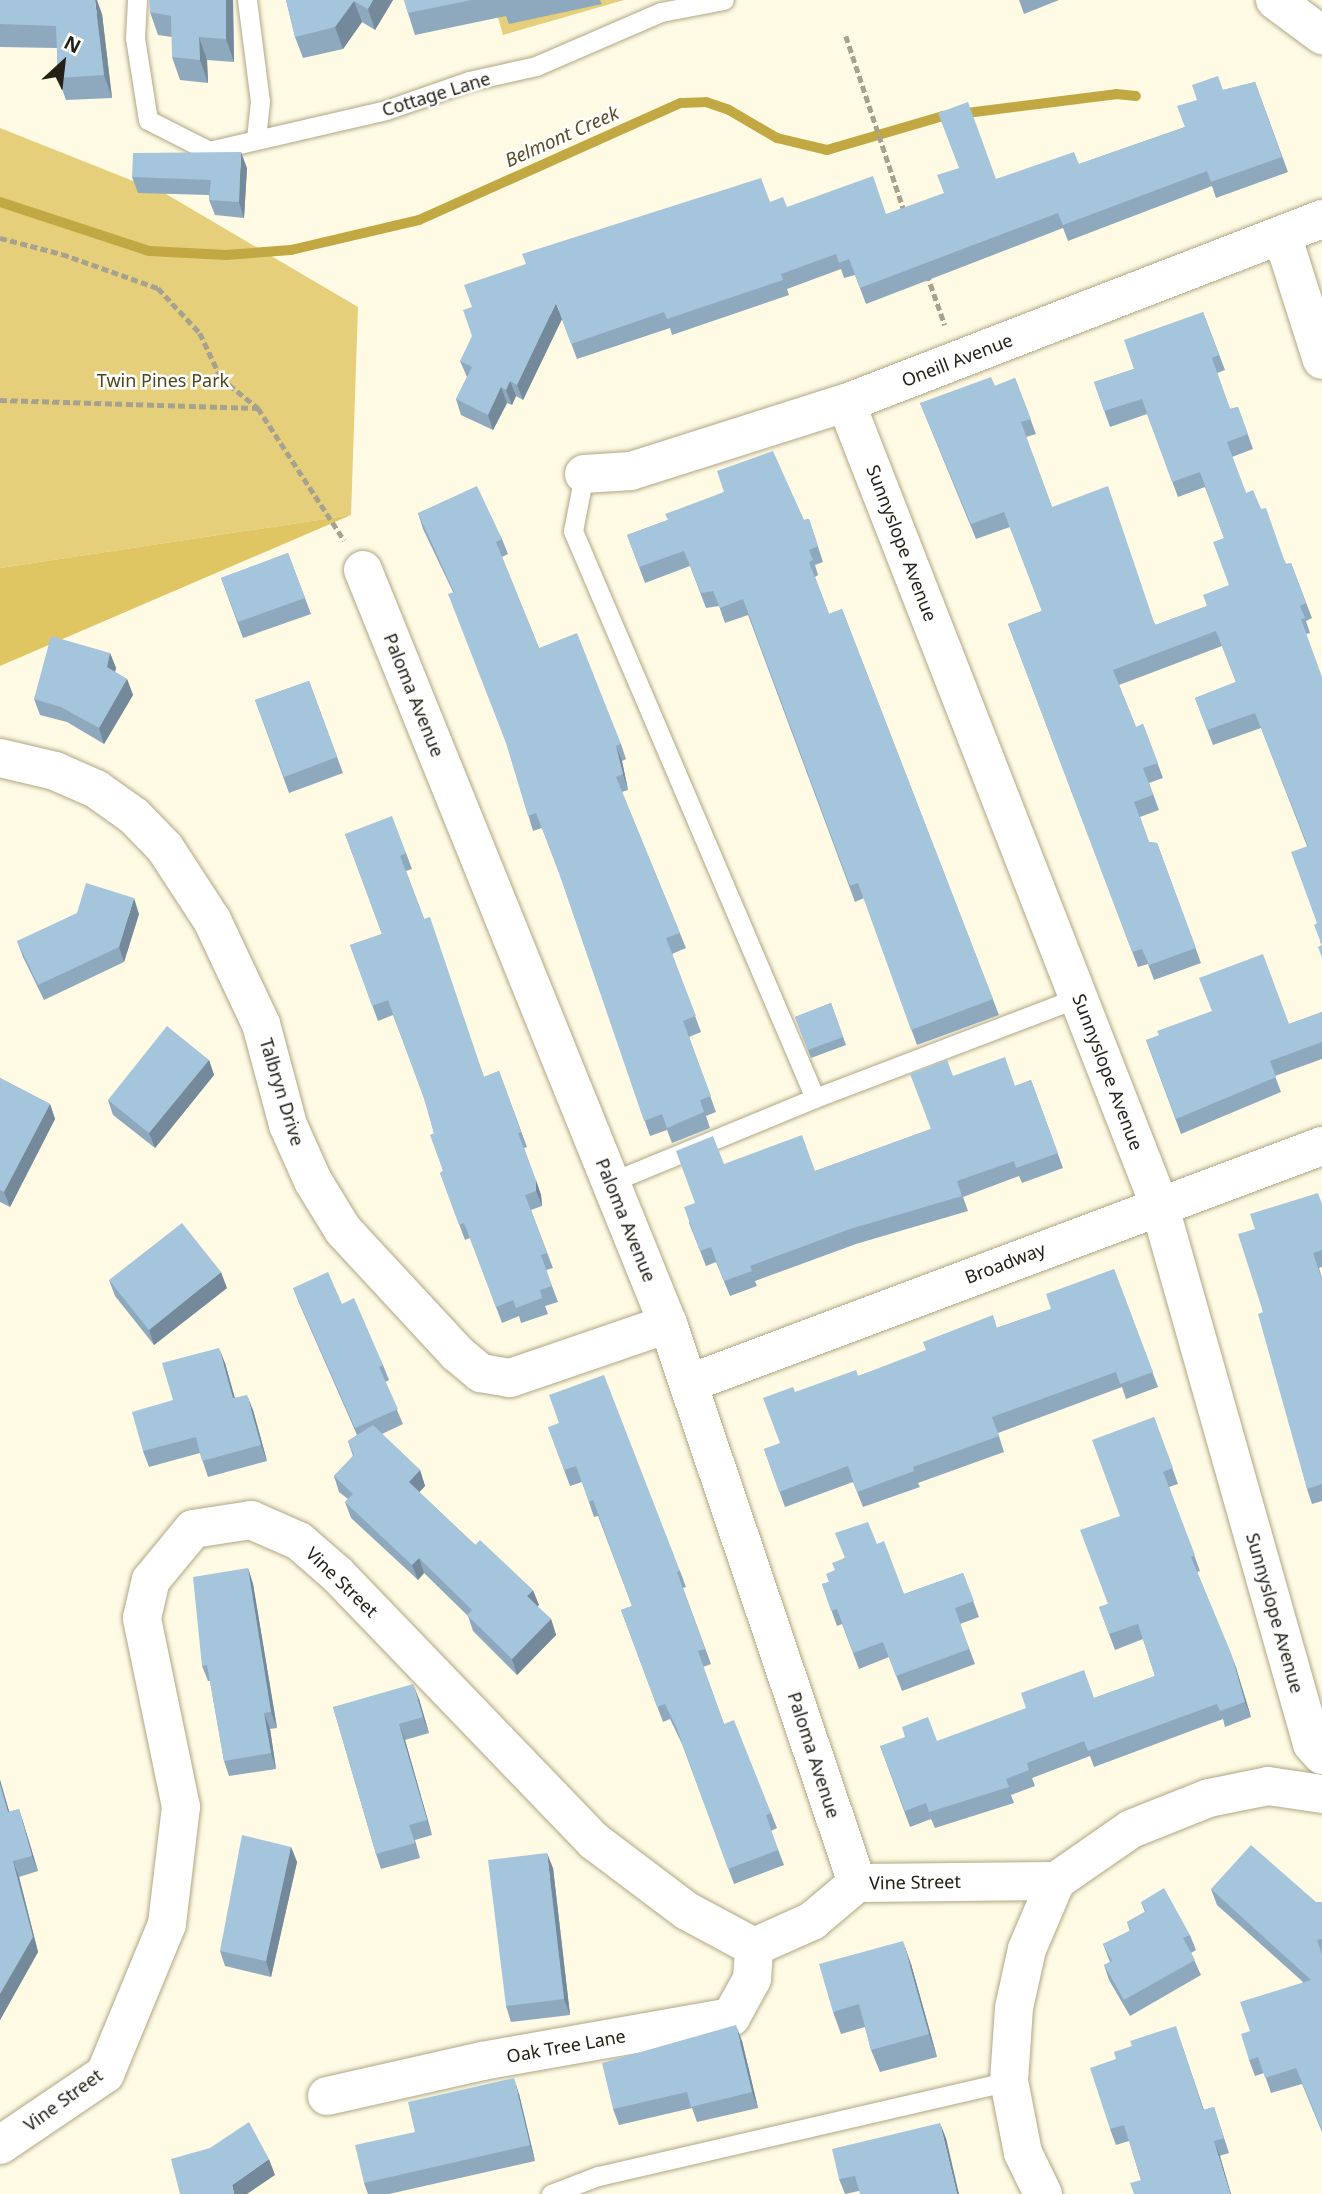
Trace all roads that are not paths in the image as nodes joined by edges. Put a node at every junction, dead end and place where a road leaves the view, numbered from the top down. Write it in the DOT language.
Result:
graph roads {
  1 [pos="137,0"];
  2 [pos="247,0"];
  3 [pos="724,0"];
  4 [pos="1275,0"];
  5 [pos="1322,35"];
  6 [pos="256,138"];
  7 [pos="1322,219"];
  8 [pos="1282,235"];
  9 [pos="1322,360"];
  10 [pos="846,403"];
  11 [pos="584,474"];
  12 [pos="363,570"];
  13 [pos="0,758"];
  14 [pos="1079,998"];
  15 [pos="815,1098"];
  16 [pos="1322,1146"];
  17 [pos="611,1182"];
  18 [pos="1159,1204"];
  19 [pos="668,1324"];
  20 [pos="690,1383"];
  21 [pos="1322,1755"];
  22 [pos="1322,1794"];
  23 [pos="1056,1881"];
  24 [pos="857,1883"];
  25 [pos="754,1947"];
  26 [pos="1009,2081"];
  27 [pos="327,2096"];
  28 [pos="0,2145"];
  29 [pos="551,2194"];
  30 [pos="1043,2194"];
  1 -- 6 [label="lane, Cottage Lane"];
  2 -- 6 [label="lane"];
  3 -- 6 [label="lane, Cottage Lane"];
  4 -- 5 [label="street"];
  7 -- 8 [label="street, Oneill Avenue"];
  8 -- 9 [label="street"];
  8 -- 10 [label="street, Oneill Avenue"];
  10 -- 11 [label="street, Oneill Avenue"];
  10 -- 14 [label="street, Sunnyslope Avenue"];
  11 -- 15 [label="lane"];
  12 -- 17 [label="street, Paloma Avenue"];
  13 -- 19 [label="street, Talbryn Drive"];
  14 -- 15 [label="lane"];
  14 -- 18 [label="street, Sunnyslope Avenue"];
  15 -- 17 [label="lane"];
  16 -- 18 [label="street, Broadway"];
  17 -- 19 [label="street, Paloma Avenue"];
  18 -- 20 [label="street, Broadway"];
  18 -- 21 [label="street, Sunnyslope Avenue"];
  19 -- 20 [label="street, Paloma Avenue"];
  20 -- 24 [label="street, Paloma Avenue"];
  22 -- 23 [label="street"];
  23 -- 24 [label="street, Vine Street"];
  23 -- 26 [label="street"];
  24 -- 25 [label="street, Vine Street"];
  25 -- 27 [label="street, Oak Tree Lane"];
  25 -- 28 [label="street, Vine Street"];
  26 -- 29 [label="lane"];
  26 -- 30 [label="street"];
}
